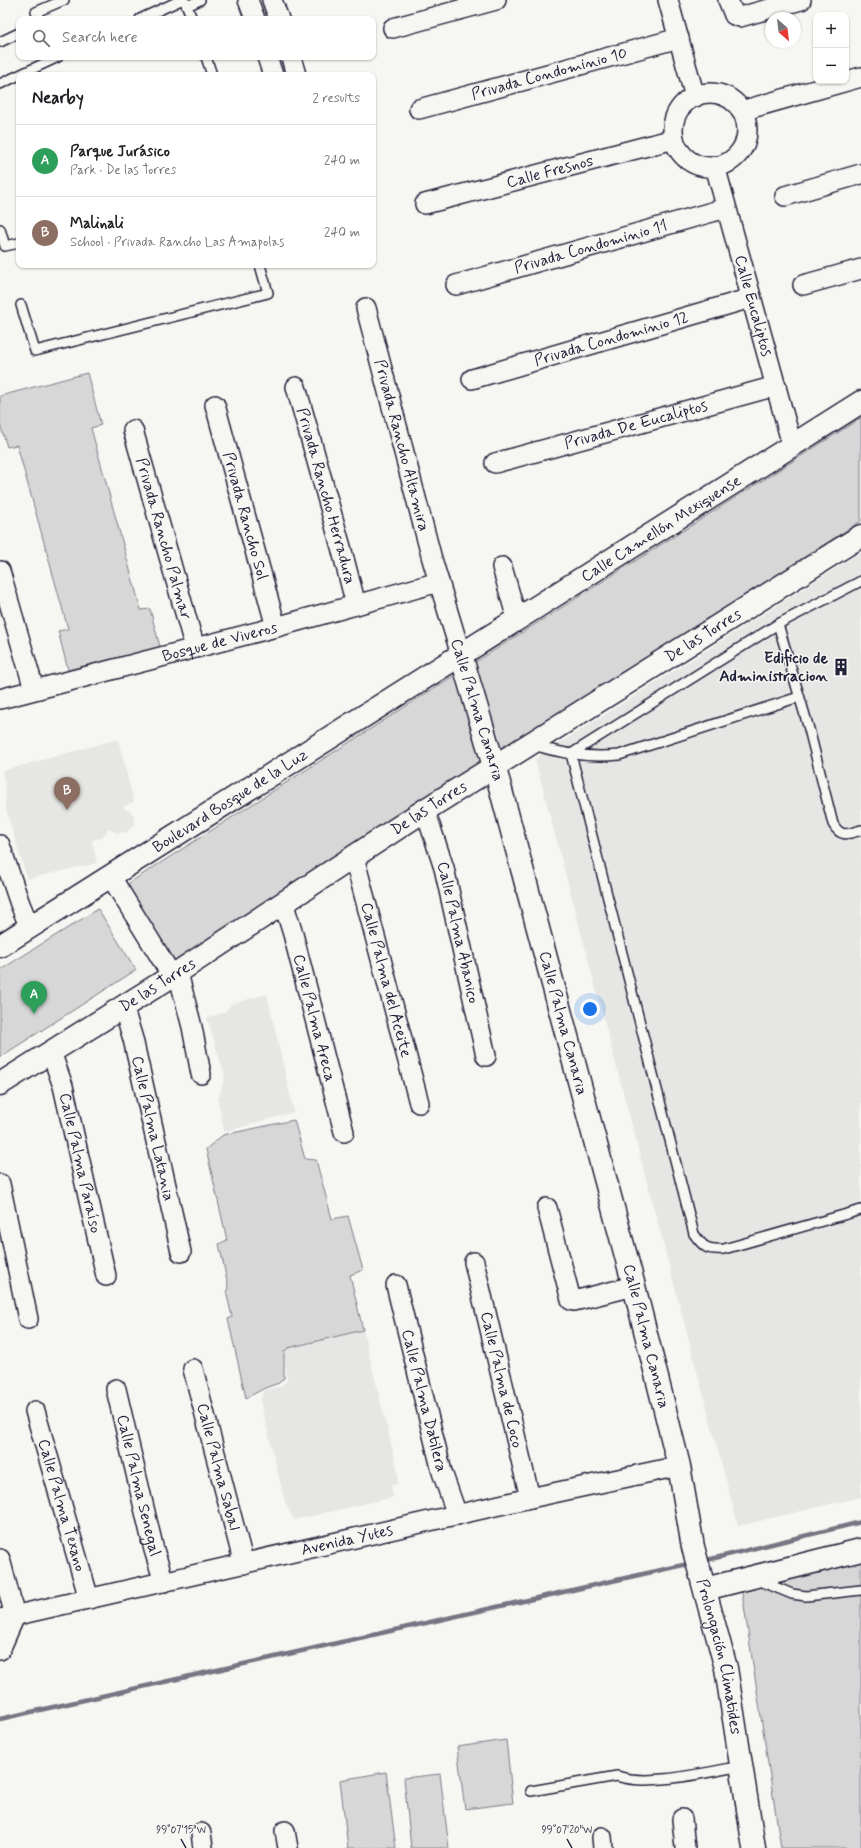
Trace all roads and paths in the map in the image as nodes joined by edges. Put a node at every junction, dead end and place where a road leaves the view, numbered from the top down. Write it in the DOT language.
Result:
graph roads {
  1 [pos="64,0"];
  2 [pos="200,0"];
  3 [pos="248,0"];
  4 [pos="272,0"];
  5 [pos="496,0"];
  6 [pos="668,0"];
  7 [pos="728,0"];
  8 [pos="800,0"];
  9 [pos="184,2"];
  10 [pos="38,16"];
  11 [pos="148,16"];
  12 [pos="191,16"];
  13 [pos="254,16"];
  14 [pos="278,16"];
  15 [pos="393,28"];
  16 [pos="16,34"];
  17 [pos="679,38"];
  18 [pos="0,42"];
  19 [pos="52,60"];
  20 [pos="207,60"];
  21 [pos="268,60"];
  22 [pos="292,60"];
  23 [pos="26,72"];
  24 [pos="211,72"];
  25 [pos="272,72"];
  26 [pos="295,72"];
  27 [pos="16,77"];
  28 [pos="861,77"];
  29 [pos="0,84"];
  30 [pos="695,97"];
  31 [pos="419,109"];
  32 [pos="741,112"];
  33 [pos="674,139"];
  34 [pos="715,166"];
  35 [pos="861,174"];
  36 [pos="785,196"];
  37 [pos="425,204"];
  38 [pos="726,208"];
  39 [pos="0,229"];
  40 [pos="16,244"];
  41 [pos="261,268"];
  42 [pos="861,269"];
  43 [pos="456,285"];
  44 [pos="804,285"];
  45 [pos="751,298"];
  46 [pos="21,305"];
  47 [pos="366,308"];
  48 [pos="472,379"];
  49 [pos="776,386"];
  50 [pos="296,387"];
  51 [pos="861,402"];
  52 [pos="216,405"];
  53 [pos="133,430"];
  54 [pos="792,445"];
  55 [pos="495,464"];
  56 [pos="861,536"];
  57 [pos="502,567"];
  58 [pos="0,571"];
  59 [pos="861,581"];
  60 [pos="439,582"];
  61 [pos="356,605"];
  62 [pos="518,619"];
  63 [pos="778,624"];
  64 [pos="276,627"];
  65 [pos="195,648"];
  66 [pos="461,655"];
  67 [pos="34,689"];
  68 [pos="799,697"];
  69 [pos="0,699"];
  70 [pos="532,745"];
  71 [pos="571,754"];
  72 [pos="494,767"];
  73 [pos="426,810"];
  74 [pos="861,830"];
  75 [pos="0,845"];
  76 [pos="354,857"];
  77 [pos="111,878"];
  78 [pos="284,904"];
  79 [pos="30,928"];
  80 [pos="0,946"];
  81 [pos="175,975"];
  82 [pos="123,1006"];
  83 [pos="52,1052"];
  84 [pos="486,1056"];
  85 [pos="201,1074"];
  86 [pos="0,1084"];
  87 [pos="419,1103"];
  88 [pos="344,1132"];
  89 [pos="0,1184"];
  90 [pos="546,1208"];
  91 [pos="861,1210"];
  92 [pos="181,1252"];
  93 [pos="474,1262"];
  94 [pos="106,1276"];
  95 [pos="396,1285"];
  96 [pos="634,1286"];
  97 [pos="28,1318"];
  98 [pos="192,1369"];
  99 [pos="116,1389"];
  100 [pos="35,1411"];
  101 [pos="679,1466"];
  102 [pos="530,1498"];
  103 [pos="457,1515"];
  104 [pos="861,1550"];
  105 [pos="0,1559"];
  106 [pos="244,1564"];
  107 [pos="751,1577"];
  108 [pos="164,1582"];
  109 [pos="703,1583"];
  110 [pos="861,1590"];
  111 [pos="89,1599"];
  112 [pos="8,1618"];
  113 [pos="0,1650"];
  114 [pos="742,1766"];
  115 [pos="531,1791"];
  116 [pos="682,1819"];
  117 [pos="685,1848"];
  118 [pos="754,1848"];
  1 -- 10 [label="lane"];
  2 -- 9 [label="lane"];
  3 -- 13 [label="street"];
  4 -- 14 [label="street"];
  5 -- 15 [label="street"];
  6 -- 17 [label="street"];
  7 -- 8 [label="street"];
  9 -- 11 [label="lane"];
  9 -- 12 [label="lane"];
  16 -- 18 [label="lane"];
  17 -- 30 [label="street"];
  17 -- 31 [label="street, Privada Condominio 10"];
  19 -- 23 [label="lane"];
  20 -- 24 [label="lane"];
  21 -- 25 [label="street"];
  22 -- 26 [label="street"];
  27 -- 29 [label="lane"];
  28 -- 32 [label="street"];
  30 -- 32 [label="street"];
  30 -- 33 [label="street"];
  32 -- 34 [label="street"];
  33 -- 34 [label="street"];
  33 -- 37 [label="street, Calle Fresnos"];
  34 -- 38 [label="street, Calle Eucaliptos"];
  35 -- 36 [label="street"];
  38 -- 43 [label="street, Privada Condominio 11"];
  38 -- 45 [label="street, Calle Eucaliptos"];
  39 -- 40 [label="lane"];
  41 -- 46 [label="lane"];
  42 -- 44 [label="street"];
  45 -- 48 [label="street, Privada Condominio 12"];
  45 -- 49 [label="street, Calle Eucaliptos"];
  47 -- 60 [label="street, Privada Rancho Altamira"];
  49 -- 54 [label="street, Calle Eucaliptos"];
  49 -- 55 [label="street, Privada De Eucaliptos"];
  50 -- 61 [label="street, Privada Rancho Herradura"];
  51 -- 54 [label="main road, Calle Camellón Mexiquense"];
  52 -- 64 [label="street, Privada Rancho Sol"];
  53 -- 65 [label="street, Privada Rancho Palmar"];
  54 -- 62 [label="main road, Calle Camellón Mexiquense"];
  56 -- 70 [label="main road, De las Torres"];
  57 -- 62 [label="street"];
  58 -- 67 [label="street"];
  59 -- 63 [label="lane"];
  60 -- 61 [label="street, Bosque de Viveros"];
  60 -- 66 [label="street, Calle Palma Canaria"];
  61 -- 64 [label="street, Bosque de Viveros"];
  62 -- 66 [label="main road, Calle Camellón Mexiquense"];
  63 -- 68 [label="lane"];
  63 -- 71 [label="lane"];
  64 -- 65 [label="street, Bosque de Viveros"];
  65 -- 67 [label="street, Bosque de Viveros"];
  66 -- 72 [label="main road, Calle Palma Canaria"];
  66 -- 77 [label="main road, Boulevard Bosque de la Luz"];
  67 -- 69 [label="street, Bosque de Viveros"];
  68 -- 71 [label="lane"];
  68 -- 74 [label="lane"];
  70 -- 71 [label="lane"];
  70 -- 72 [label="main road, De las Torres"];
  71 -- 91 [label="lane"];
  72 -- 73 [label="main road, De las Torres"];
  72 -- 96 [label="main road, Calle Palma Canaria"];
  73 -- 76 [label="main road, De las Torres"];
  73 -- 84 [label="street, Calle Palma Abanico"];
  75 -- 79 [label="street"];
  76 -- 78 [label="main road, De las Torres"];
  76 -- 87 [label="street, Calle Palma del Aceite"];
  77 -- 79 [label="main road, Boulevard Bosque de la Luz"];
  77 -- 81 [label="street"];
  78 -- 81 [label="main road, De las Torres"];
  78 -- 88 [label="street, Calle Palma Areca"];
  79 -- 80 [label="main road, Boulevard Bosque de la Luz"];
  81 -- 82 [label="main road, De las Torres"];
  81 -- 85 [label="street"];
  82 -- 83 [label="main road, De las Torres"];
  82 -- 92 [label="street, Calle Palma Latania"];
  83 -- 86 [label="main road, De las Torres"];
  83 -- 94 [label="street, Calle Palma Paraíso"];
  89 -- 97 [label="street"];
  90 -- 96 [label="street"];
  93 -- 102 [label="street, Calle Palma de Coco"];
  95 -- 103 [label="street, Calle Palma Datilera"];
  96 -- 101 [label="main road, Calle Palma Canaria"];
  98 -- 106 [label="street, Calle Palma Sabal"];
  99 -- 108 [label="street, Calle Palma Senegal"];
  100 -- 111 [label="street, Calle Palma Texano"];
  101 -- 102 [label="street, Avenida Yutes"];
  101 -- 109 [label="main road, Prolongación Climatides"];
  102 -- 103 [label="street, Avenida Yutes"];
  103 -- 106 [label="street, Avenida Yutes"];
  104 -- 107 [label="main road"];
  105 -- 112 [label="street"];
  106 -- 108 [label="street, Avenida Yutes"];
  107 -- 109 [label="main road"];
  107 -- 110 [label="lane"];
  108 -- 111 [label="street, Avenida Yutes"];
  109 -- 114 [label="main road, Prolongación Climatides"];
  111 -- 112 [label="street, Avenida Yutes"];
  112 -- 113 [label="street"];
  114 -- 115 [label="lane"];
  114 -- 118 [label="main road, Prolongación Climatides"];
  116 -- 117 [label="street"];
}
